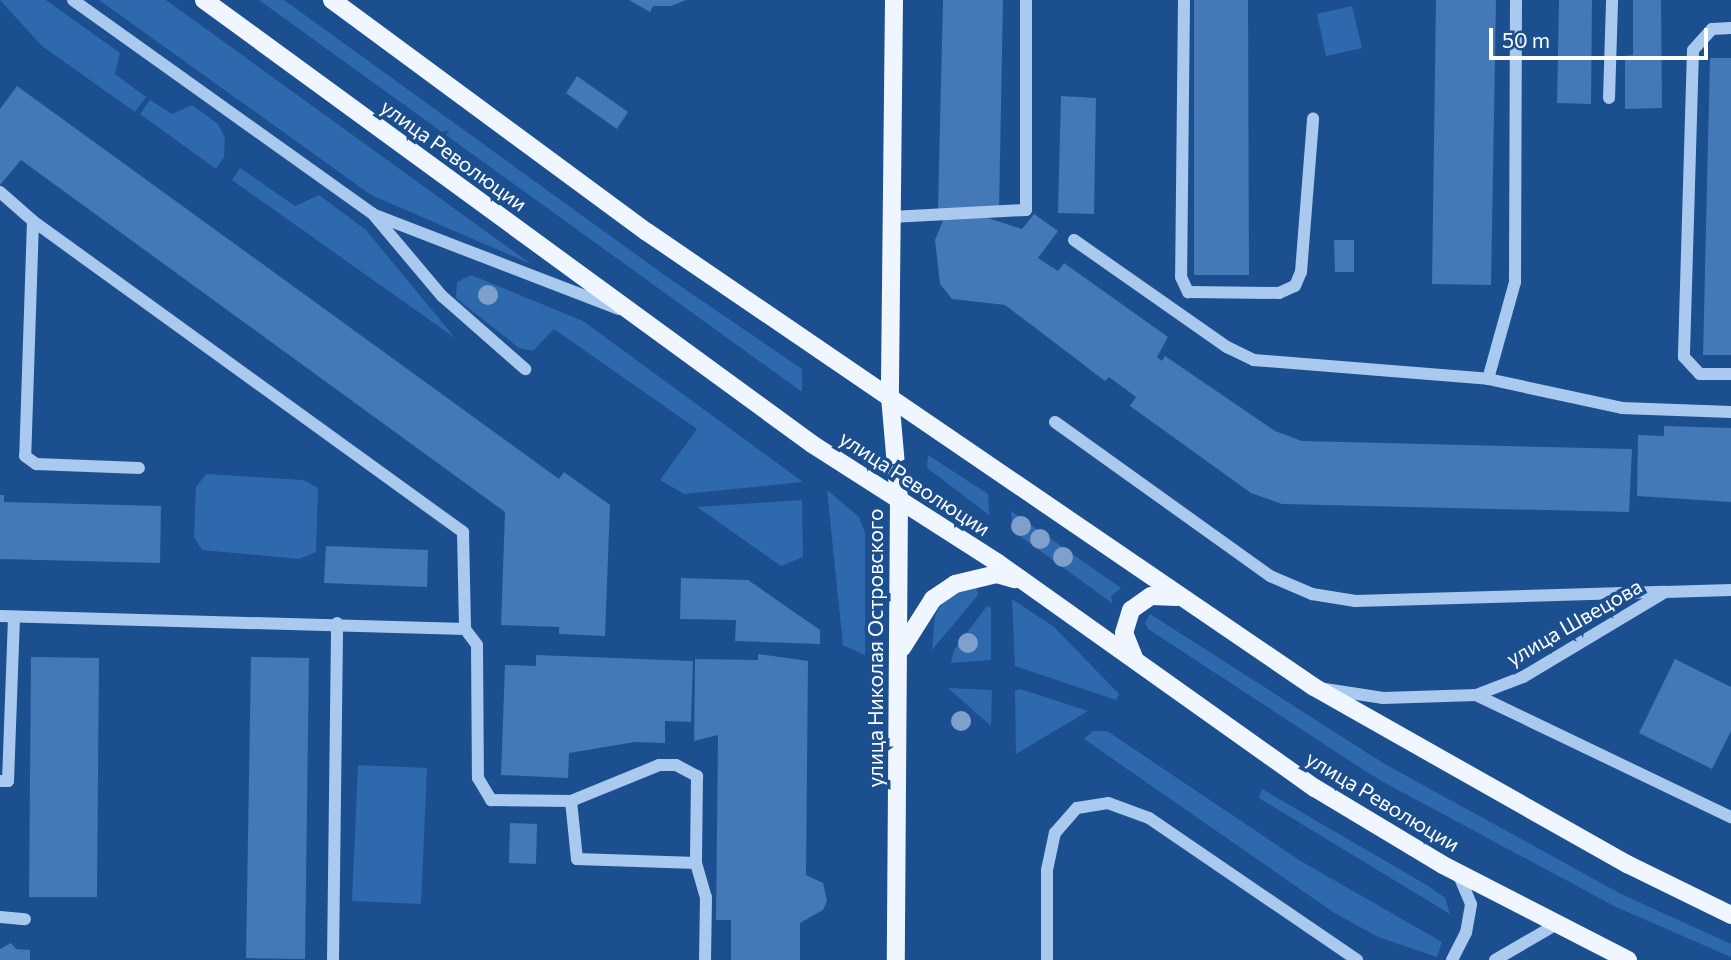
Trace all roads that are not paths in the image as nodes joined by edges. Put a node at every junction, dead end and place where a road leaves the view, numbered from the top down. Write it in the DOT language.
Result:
graph roads {
  1 [pos="73,0"];
  2 [pos="204,0"];
  3 [pos="332,0"];
  4 [pos="894,0"];
  5 [pos="1026,0"];
  6 [pos="1184,0"];
  7 [pos="1516,0"];
  8 [pos="1612,0"];
  9 [pos="1731,28"];
  10 [pos="1609,98"];
  11 [pos="1312,118"];
  12 [pos="0,192"];
  13 [pos="372,213"];
  14 [pos="891,217"];
  15 [pos="33,221"];
  16 [pos="1074,240"];
  17 [pos="635,315"];
  18 [pos="525,369"];
  19 [pos="1731,374"];
  20 [pos="1488,379"];
  21 [pos="890,397"];
  22 [pos="1731,412"];
  23 [pos="1055,422"];
  24 [pos="139,468"];
  25 [pos="899,499"];
  26 [pos="1023,581"];
  27 [pos="1731,590"];
  28 [pos="1665,592"];
  29 [pos="1186,602"];
  30 [pos="0,616"];
  31 [pos="14,617"];
  32 [pos="337,623"];
  33 [pos="465,629"];
  34 [pos="899,654"];
  35 [pos="1140,665"];
  36 [pos="1314,687"];
  37 [pos="1476,695"];
  38 [pos="0,781"];
  39 [pos="571,801"];
  40 [pos="1731,817"];
  41 [pos="696,863"];
  42 [pos="1458,873"];
  43 [pos="1731,915"];
  44 [pos="0,917"];
  45 [pos="25,919"];
  46 [pos="1558,924"];
  47 [pos="332,960"];
  48 [pos="705,960"];
  49 [pos="895,960"];
  50 [pos="1047,960"];
  51 [pos="1357,960"];
  52 [pos="1452,960"];
  53 [pos="1495,960"];
  54 [pos="1628,960"];
  1 -- 13 [label="street"];
  2 -- 17 [label="main road, улица Революции"];
  3 -- 21 [label="main road"];
  4 -- 14 [label="main road, улица Николая Островского"];
  5 -- 14 [label="street"];
  6 -- 11 [label="street"];
  7 -- 20 [label="street"];
  8 -- 10 [label="street"];
  9 -- 19 [label="street"];
  12 -- 15 [label="street"];
  13 -- 17 [label="street"];
  13 -- 18 [label="street"];
  14 -- 21 [label="main road, улица Николая Островского"];
  15 -- 24 [label="street"];
  15 -- 33 [label="street"];
  16 -- 20 [label="street"];
  17 -- 25 [label="main road, улица Революции"];
  20 -- 22 [label="street"];
  21 -- 25 [label="main road, улица Николая Островского"];
  21 -- 29 [label="main road"];
  23 -- 28 [label="street"];
  25 -- 26 [label="main road, улица Революции"];
  25 -- 34 [label="main road, улица Николая Островского"];
  26 -- 34 [label="main road"];
  26 -- 35 [label="main road, улица Революции"];
  27 -- 28 [label="street, улица Швецова"];
  28 -- 37 [label="street, улица Швецова"];
  29 -- 35 [label="main road"];
  29 -- 36 [label="main road"];
  30 -- 31 [label="street"];
  31 -- 32 [label="street"];
  31 -- 38 [label="street"];
  32 -- 33 [label="street"];
  32 -- 47 [label="street"];
  33 -- 39 [label="street"];
  34 -- 49 [label="main road, улица Николая Островского"];
  35 -- 42 [label="main road, улица Революции"];
  36 -- 37 [label="street, улица Швецова"];
  36 -- 43 [label="main road"];
  37 -- 40 [label="street"];
  39 -- 41 [label="street"];
  39 -- 41 [label="street"];
  41 -- 48 [label="street"];
  42 -- 46 [label="main road, улица Революции"];
  42 -- 52 [label="street"];
  44 -- 45 [label="street"];
  46 -- 53 [label="street"];
  46 -- 54 [label="main road, улица Революции"];
  50 -- 51 [label="street"];
}
